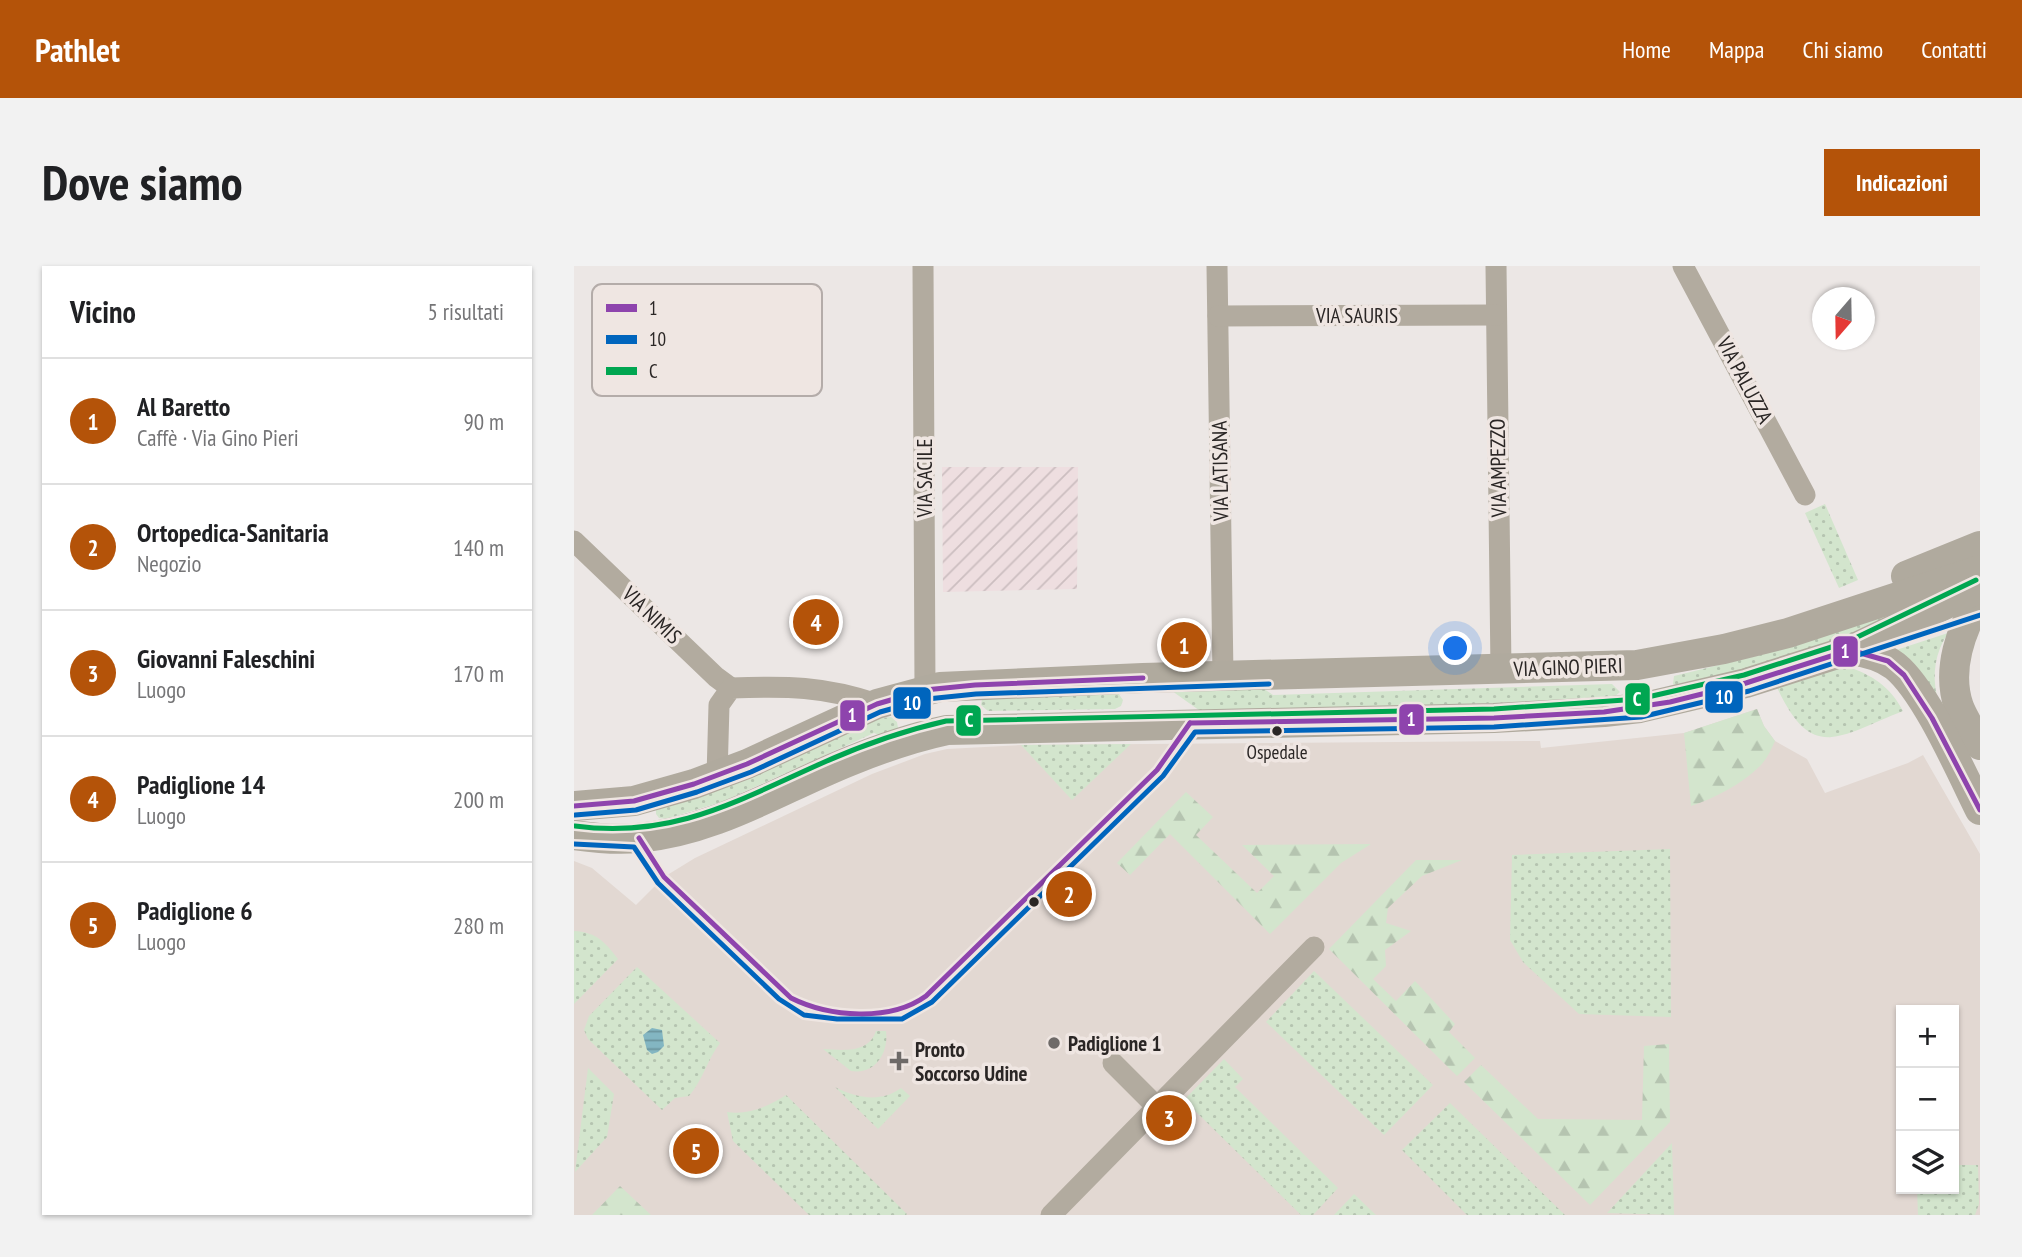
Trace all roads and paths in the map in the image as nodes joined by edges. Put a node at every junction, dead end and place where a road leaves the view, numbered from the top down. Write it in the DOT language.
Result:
graph roads {
  1 [pos="923,266"];
  2 [pos="1217,266"];
  3 [pos="1496,266"];
  4 [pos="1683,266"];
  5 [pos="1496,315"];
  6 [pos="1218,316"];
  7 [pos="1805,495"];
  8 [pos="574,541"];
  9 [pos="1980,546"];
  10 [pos="1980,570"];
  11 [pos="1978,600"];
  12 [pos="1825,621"];
  13 [pos="1850,650"];
  14 [pos="1651,663"];
  15 [pos="1500,670"];
  16 [pos="1223,676"];
  17 [pos="1143,678"];
  18 [pos="731,688"];
  19 [pos="911,694"];
  20 [pos="1670,702"];
  21 [pos="1640,708"];
  22 [pos="1191,723"];
  23 [pos="947,730"];
  24 [pos="913,737"];
  25 [pos="1980,745"];
  26 [pos="716,777"];
  27 [pos="634,801"];
  28 [pos="574,806"];
  29 [pos="1980,810"];
  30 [pos="574,835"];
  31 [pos="639,838"];
  32 [pos="1314,947"];
  33 [pos="1113,1063"];
  34 [pos="1157,1107"];
  35 [pos="1051,1215"];
  1 -- 19 [label="street, VIA SACILE"];
  2 -- 6 [label="street, VIA LATISANA"];
  3 -- 5 [label="street, VIA AMPEZZO"];
  4 -- 7 [label="street, VIA PALUZZA"];
  5 -- 6 [label="street, VIA SAURIS"];
  5 -- 15 [label="street, VIA AMPEZZO"];
  6 -- 16 [label="street, VIA LATISANA"];
  8 -- 18 [label="street, VIA NIMIS"];
  9 -- 12 [label="main road"];
  10 -- 12 [label="main road, VIA GINO PIERI"];
  11 -- 13 [label="main road"];
  11 -- 25 [label="main road"];
  12 -- 14 [label="main road, VIA GINO PIERI"];
  13 -- 20 [label="main road"];
  13 -- 29 [label="main road"];
  14 -- 15 [label="main road, VIA GINO PIERI"];
  14 -- 20 [label="main road"];
  14 -- 21 [label="main road"];
  15 -- 16 [label="main road, VIA GINO PIERI"];
  16 -- 17 [label="main road, VIA GINO PIERI"];
  17 -- 19 [label="main road, VIA GINO PIERI"];
  17 -- 22 [label="main road"];
  18 -- 19 [label="street"];
  18 -- 26 [label="street"];
  19 -- 23 [label="main road"];
  19 -- 24 [label="main road"];
  19 -- 26 [label="main road"];
  20 -- 21 [label="main road"];
  21 -- 22 [label="main road"];
  22 -- 23 [label="main road"];
  23 -- 24 [label="main road"];
  24 -- 31 [label="main road"];
  26 -- 27 [label="main road"];
  27 -- 28 [label="main road"];
  27 -- 31 [label="main road"];
  30 -- 31 [label="main road"];
  32 -- 34 [label="street"];
  33 -- 34 [label="street"];
  34 -- 35 [label="street"];
}
